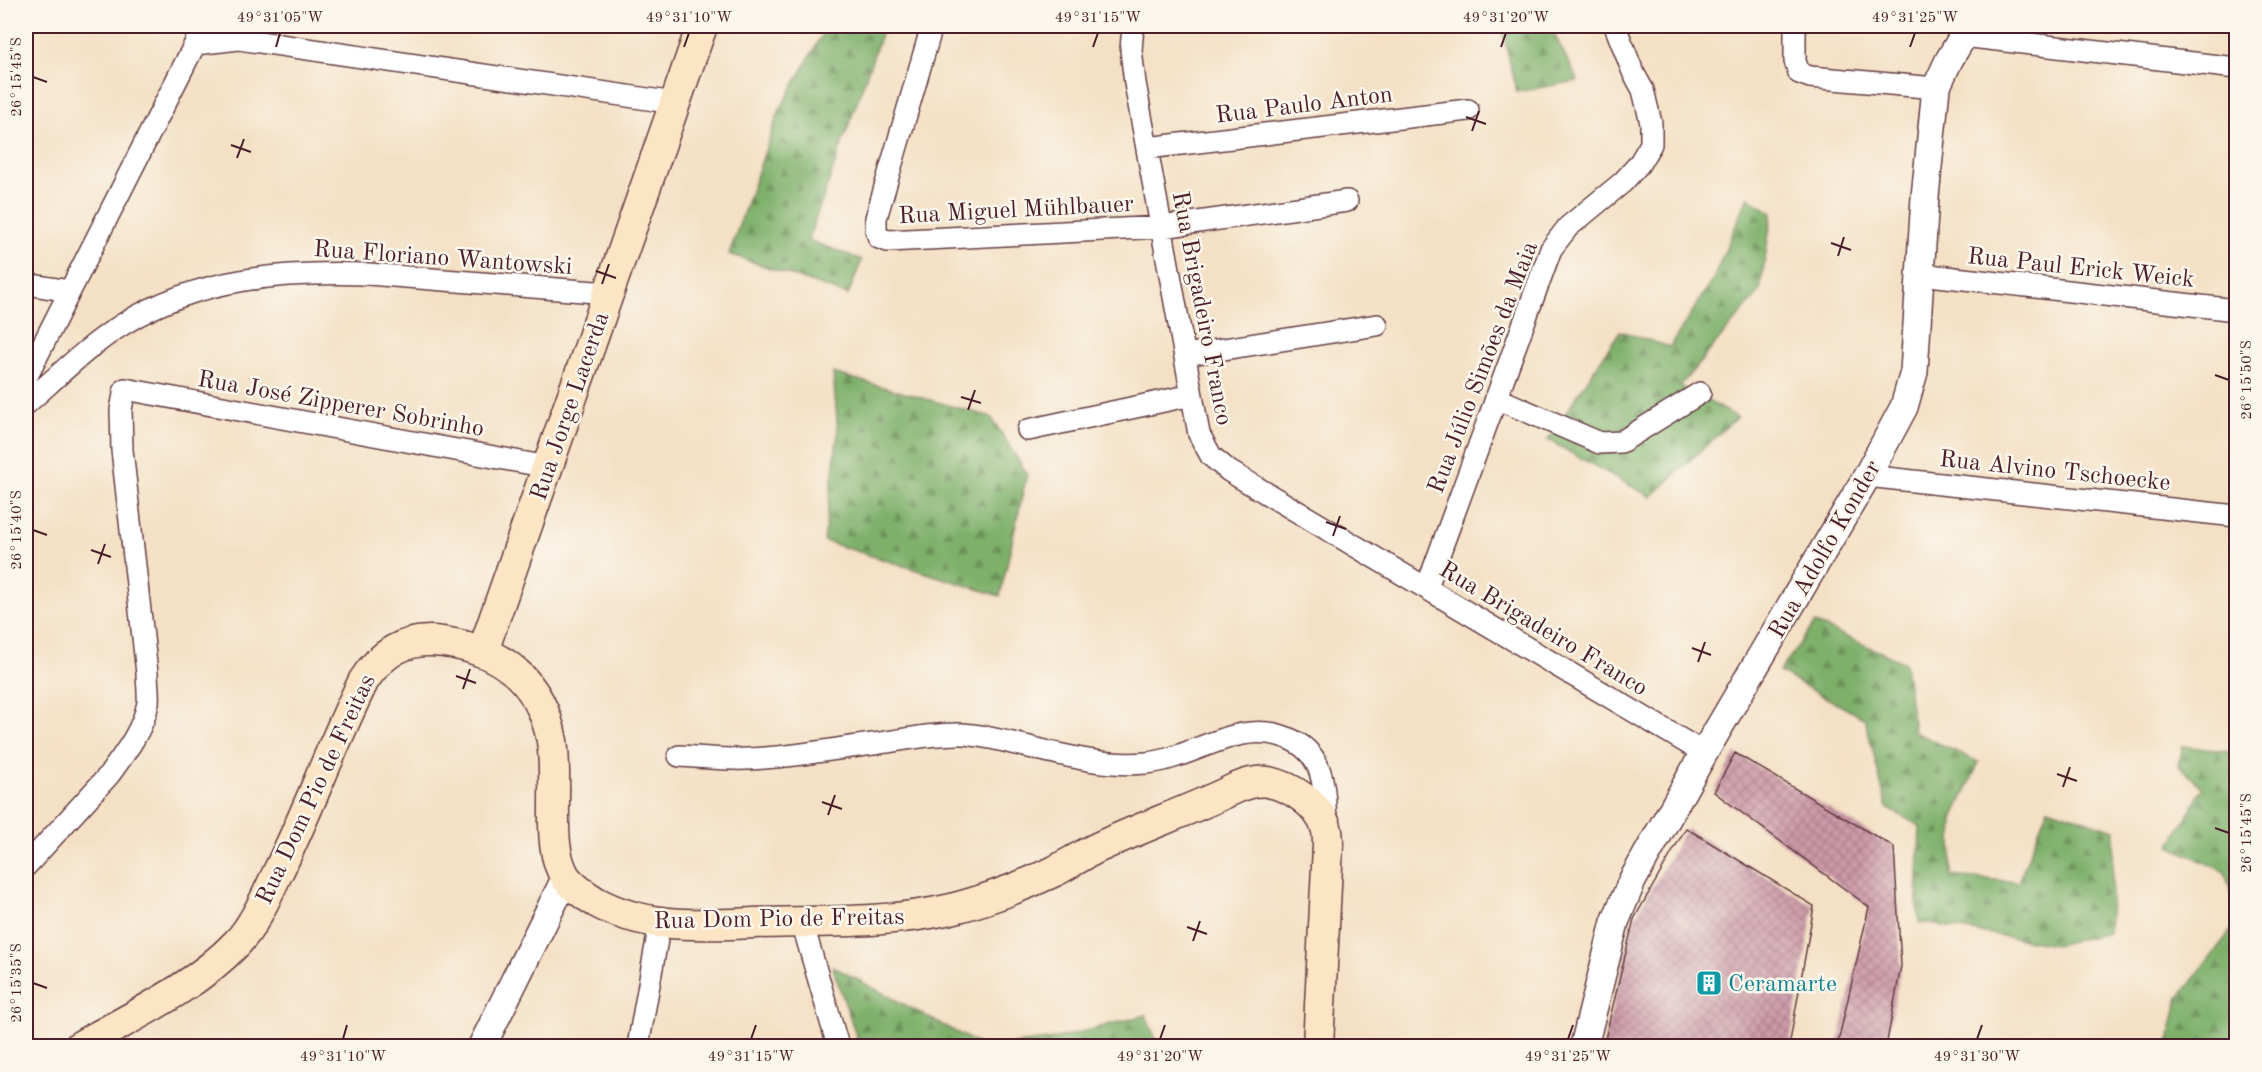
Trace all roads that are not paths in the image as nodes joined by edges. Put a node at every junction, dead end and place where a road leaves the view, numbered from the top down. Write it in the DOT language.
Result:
graph roads {
  1 [pos="702,26"];
  2 [pos="932,26"];
  3 [pos="1133,26"];
  4 [pos="1615,26"];
  5 [pos="1795,26"];
  6 [pos="1966,31"];
  7 [pos="200,35"];
  8 [pos="2236,68"];
  9 [pos="1936,88"];
  10 [pos="675,103"];
  11 [pos="1468,110"];
  12 [pos="1147,148"];
  13 [pos="1347,201"];
  14 [pos="1162,227"];
  15 [pos="1920,274"];
  16 [pos="26,284"];
  17 [pos="70,291"];
  18 [pos="608,293"];
  19 [pos="2236,310"];
  20 [pos="1377,325"];
  21 [pos="1185,355"];
  22 [pos="26,378"];
  23 [pos="1700,393"];
  24 [pos="1192,395"];
  25 [pos="1496,398"];
  26 [pos="26,404"];
  27 [pos="1029,430"];
  28 [pos="548,467"];
  29 [pos="1867,476"];
  30 [pos="2236,516"];
  31 [pos="1427,587"];
  32 [pos="483,651"];
  33 [pos="1704,753"];
  34 [pos="680,756"];
  35 [pos="1326,827"];
  36 [pos="26,866"];
  37 [pos="566,878"];
  38 [pos="802,922"];
  39 [pos="660,923"];
  40 [pos="80,1047"];
  41 [pos="482,1047"];
  42 [pos="638,1047"];
  43 [pos="838,1047"];
  44 [pos="1318,1047"];
  45 [pos="1584,1047"];
  1 -- 10 [label="main road, Rua Jorge Lacerda"];
  2 -- 14 [label="street, Rua Miguel Mühlbauer"];
  3 -- 12 [label="street, Rua Brigadeiro Franco"];
  4 -- 25 [label="street, Rua Júlio Simões da Maia"];
  5 -- 9 [label="street"];
  6 -- 8 [label="street"];
  6 -- 9 [label="street, Rua Adolfo Konder"];
  7 -- 10 [label="street"];
  7 -- 17 [label="street"];
  9 -- 15 [label="street, Rua Adolfo Konder"];
  10 -- 18 [label="main road, Rua Jorge Lacerda"];
  11 -- 12 [label="street, Rua Paulo Anton"];
  12 -- 14 [label="street, Rua Brigadeiro Franco"];
  13 -- 14 [label="street"];
  14 -- 21 [label="street, Rua Brigadeiro Franco"];
  15 -- 19 [label="street, Rua Paul Erick Weick"];
  15 -- 29 [label="street, Rua Adolfo Konder"];
  16 -- 17 [label="street"];
  17 -- 22 [label="street"];
  18 -- 26 [label="street, Rua Floriano Wantowski"];
  18 -- 28 [label="main road, Rua Jorge Lacerda"];
  20 -- 21 [label="street"];
  21 -- 24 [label="street, Rua Brigadeiro Franco"];
  23 -- 25 [label="street"];
  24 -- 27 [label="street"];
  24 -- 31 [label="street, Rua Brigadeiro Franco"];
  25 -- 31 [label="street, Rua Júlio Simões da Maia"];
  28 -- 32 [label="main road, Rua Jorge Lacerda"];
  28 -- 36 [label="street, Rua José Zipperer Sobrinho"];
  29 -- 30 [label="street, Rua Alvino Tschoecke"];
  29 -- 33 [label="street, Rua Adolfo Konder"];
  31 -- 33 [label="street, Rua Brigadeiro Franco"];
  32 -- 37 [label="main road, Rua Dom Pio de Freitas"];
  32 -- 40 [label="main road, Rua Dom Pio de Freitas"];
  33 -- 45 [label="street, Rua Adolfo Konder"];
  34 -- 35 [label="street"];
  35 -- 38 [label="main road, Rua Dom Pio de Freitas"];
  35 -- 44 [label="main road"];
  37 -- 39 [label="main road, Rua Dom Pio de Freitas"];
  37 -- 41 [label="street"];
  38 -- 39 [label="main road, Rua Dom Pio de Freitas"];
  38 -- 43 [label="street"];
  39 -- 42 [label="street"];
}
